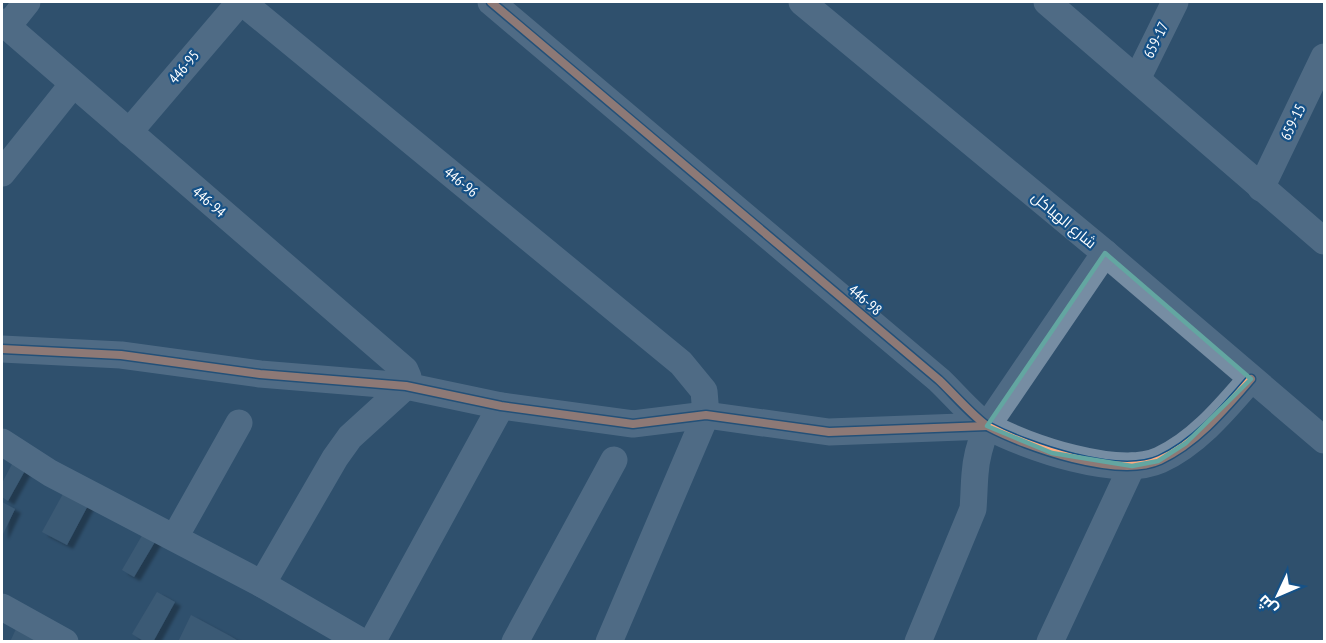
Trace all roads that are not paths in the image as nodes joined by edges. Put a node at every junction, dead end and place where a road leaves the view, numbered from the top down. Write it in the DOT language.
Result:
graph roads {
  1 [pos="27,2"];
  2 [pos="241,2"];
  3 [pos="491,2"];
  4 [pos="802,2"];
  5 [pos="1047,2"];
  6 [pos="1175,2"];
  7 [pos="4,25"];
  8 [pos="1324,57"];
  9 [pos="1137,80"];
  10 [pos="73,84"];
  11 [pos="129,132"];
  12 [pos="2,173"];
  13 [pos="1261,188"];
  14 [pos="1324,241"];
  15 [pos="1105,254"];
  16 [pos="2,349"];
  17 [pos="1251,379"];
  18 [pos="406,386"];
  19 [pos="501,406"];
  20 [pos="706,415"];
  21 [pos="239,423"];
  22 [pos="987,426"];
  23 [pos="1324,440"];
  24 [pos="2,442"];
  25 [pos="614,460"];
  26 [pos="1132,466"];
  27 [pos="175,537"];
  28 [pos="262,584"];
  29 [pos="2,607"];
  30 [pos="65,642"];
  31 [pos="362,642"];
  32 [pos="372,642"];
  33 [pos="515,642"];
  34 [pos="609,642"];
  35 [pos="918,642"];
  36 [pos="1050,642"];
  1 -- 7 [label="street"];
  2 -- 11 [label="street, 446-95"];
  2 -- 20 [label="street, 446-96"];
  3 -- 22 [label="street, 446-98"];
  4 -- 15 [label="street, شارع الهياكل"];
  5 -- 9 [label="street"];
  6 -- 9 [label="street, 659-17"];
  7 -- 10 [label="street, 446-94"];
  8 -- 13 [label="street, 659-15"];
  9 -- 13 [label="street"];
  10 -- 11 [label="street, 446-94"];
  10 -- 12 [label="street"];
  11 -- 18 [label="street, 446-94"];
  13 -- 14 [label="street"];
  15 -- 17 [label="street, شارع الهياكل"];
  15 -- 22 [label="street"];
  16 -- 18 [label="street"];
  17 -- 23 [label="street, شارع الهياكل"];
  17 -- 26 [label="street, 446-98"];
  18 -- 19 [label="street"];
  18 -- 28 [label="street"];
  19 -- 20 [label="street"];
  19 -- 32 [label="street"];
  20 -- 22 [label="street"];
  20 -- 34 [label="street"];
  21 -- 27 [label="street"];
  22 -- 26 [label="street, 446-98"];
  22 -- 35 [label="street"];
  24 -- 27 [label="street"];
  25 -- 33 [label="street"];
  26 -- 36 [label="street"];
  27 -- 28 [label="street"];
  28 -- 31 [label="street"];
  29 -- 30 [label="street"];
}
